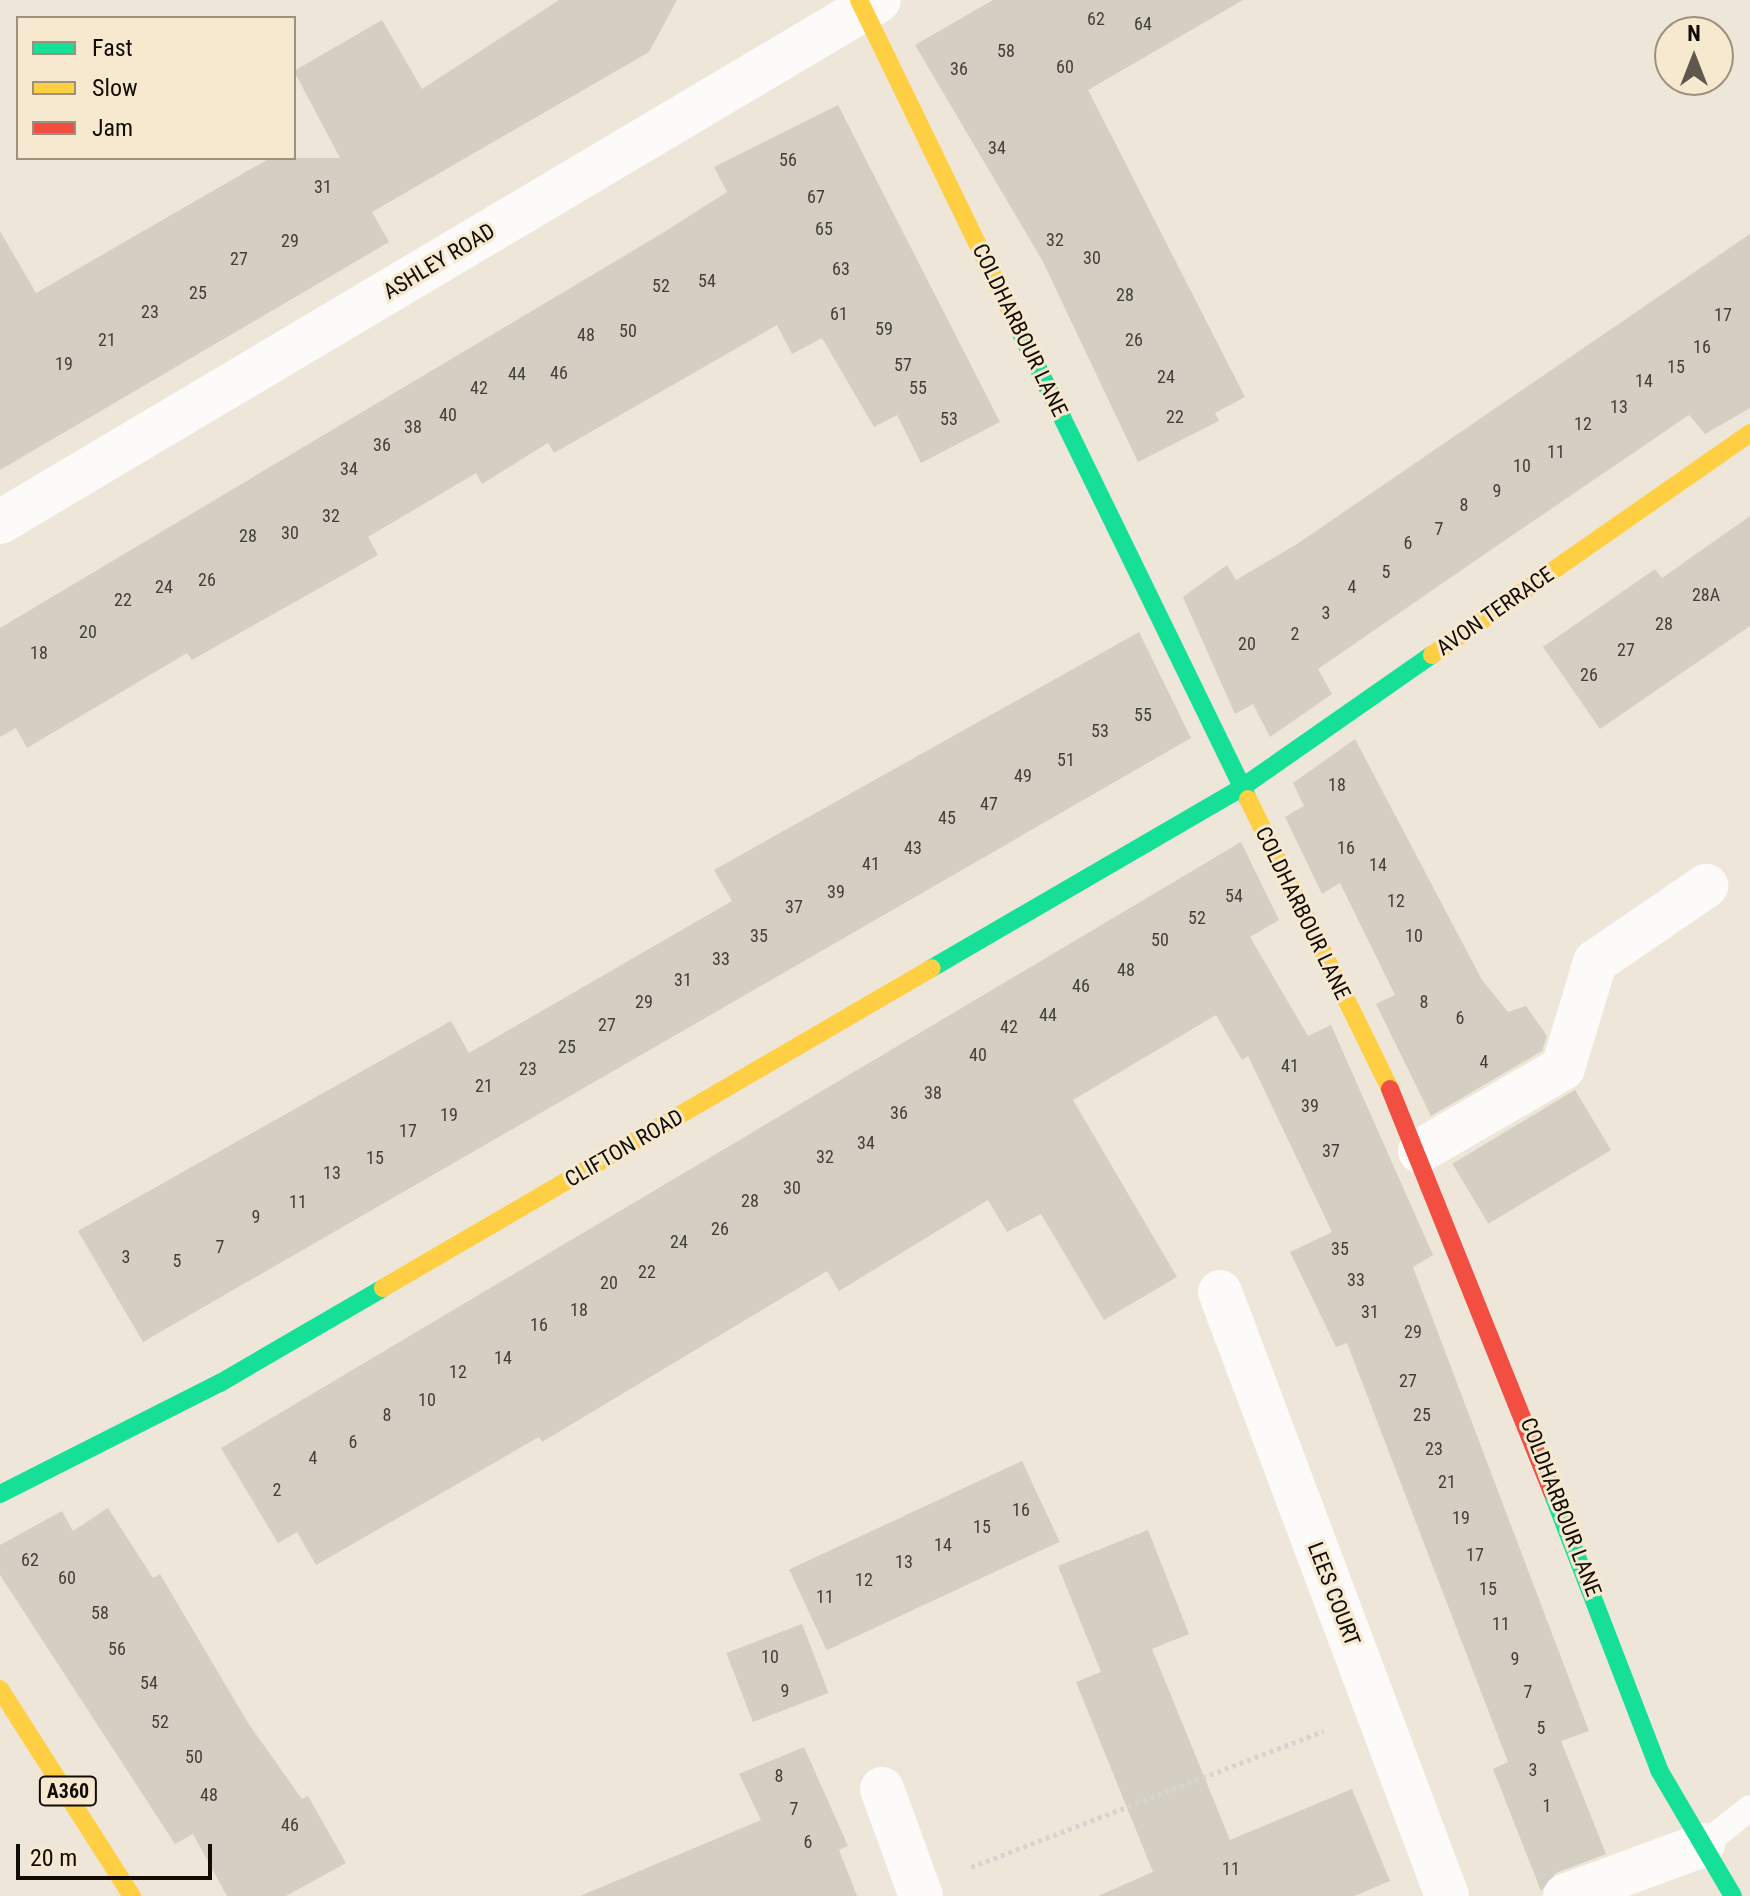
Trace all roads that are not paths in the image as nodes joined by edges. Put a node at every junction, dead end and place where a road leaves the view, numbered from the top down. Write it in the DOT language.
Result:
graph roads {
  1 [pos="867,3"];
  2 [pos="1750,433"];
  3 [pos="0,522"];
  4 [pos="1241,788"];
  5 [pos="1706,886"];
  6 [pos="1420,1151"];
  7 [pos="1220,1292"];
  8 [pos="0,1494"];
  9 [pos="0,1689"];
  10 [pos="882,1789"];
  11 [pos="1750,1808"];
  12 [pos="1703,1845"];
  13 [pos="920,1892"];
  14 [pos="132,1896"];
  15 [pos="1447,1896"];
  16 [pos="1565,1896"];
  17 [pos="1733,1896"];
  1 -- 3 [label="street, ASHLEY ROAD"];
  1 -- 4 [label="street, COLDHARBOUR LANE"];
  2 -- 4 [label="street, AVON TERRACE"];
  4 -- 6 [label="street, COLDHARBOUR LANE"];
  4 -- 8 [label="street, CLIFTON ROAD"];
  5 -- 6 [label="street"];
  6 -- 12 [label="street, COLDHARBOUR LANE"];
  7 -- 15 [label="street, LEES COURT"];
  9 -- 14 [label="street, A360"];
  10 -- 13 [label="street"];
  11 -- 12 [label="lane"];
  12 -- 16 [label="street"];
  12 -- 17 [label="street, COLDHARBOUR LANE"];
}
